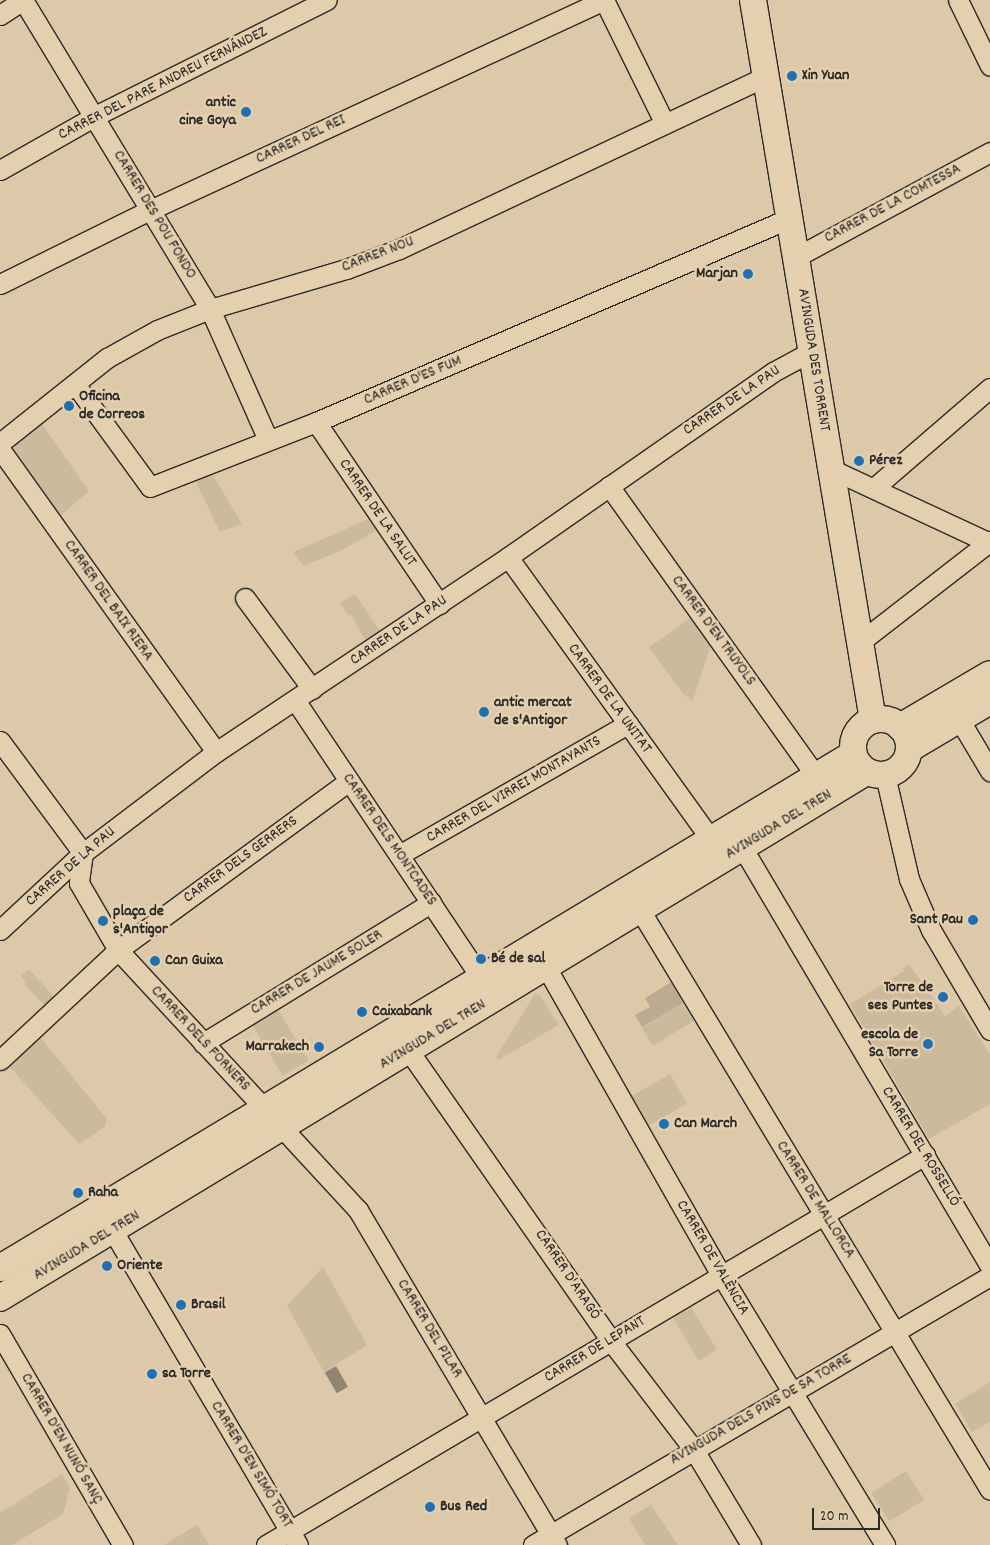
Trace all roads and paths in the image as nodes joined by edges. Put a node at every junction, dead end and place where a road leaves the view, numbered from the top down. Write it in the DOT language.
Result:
graph roads {
  1 [pos="23,0"];
  2 [pos="327,0"];
  3 [pos="604,0"];
  4 [pos="752,0"];
  5 [pos="958,0"];
  6 [pos="0,15"];
  7 [pos="990,66"];
  8 [pos="766,76"];
  9 [pos="95,116"];
  10 [pos="664,124"];
  11 [pos="990,152"];
  12 [pos="0,170"];
  13 [pos="150,210"];
  14 [pos="790,218"];
  15 [pos="796,256"];
  16 [pos="0,284"];
  17 [pos="210,309"];
  18 [pos="812,351"];
  19 [pos="75,384"];
  20 [pos="990,388"];
  21 [pos="316,422"];
  22 [pos="268,440"];
  23 [pos="0,443"];
  24 [pos="0,449"];
  25 [pos="832,469"];
  26 [pos="609,486"];
  27 [pos="874,488"];
  28 [pos="989,542"];
  29 [pos="508,557"];
  30 [pos="245,598"];
  31 [pos="438,604"];
  32 [pos="860,642"];
  33 [pos="990,674"];
  34 [pos="312,689"];
  35 [pos="295,700"];
  36 [pos="990,701"];
  37 [pos="959,719"];
  38 [pos="873,720"];
  39 [pos="628,724"];
  40 [pos="905,738"];
  41 [pos="0,741"];
  42 [pos="216,752"];
  43 [pos="868,767"];
  44 [pos="990,771"];
  45 [pos="816,776"];
  46 [pos="349,781"];
  47 [pos="711,840"];
  48 [pos="742,847"];
  49 [pos="83,853"];
  50 [pos="399,856"];
  51 [pos="431,903"];
  52 [pos="640,910"];
  53 [pos="0,930"];
  54 [pos="118,950"];
  55 [pos="546,967"];
  56 [pos="482,979"];
  57 [pos="990,1030"];
  58 [pos="402,1041"];
  59 [pos="203,1043"];
  60 [pos="0,1060"];
  61 [pos="264,1108"];
  62 [pos="281,1128"];
  63 [pos="925,1155"];
  64 [pos="823,1214"];
  65 [pos="113,1231"];
  66 [pos="990,1266"];
  67 [pos="0,1268"];
  68 [pos="721,1275"];
  69 [pos="990,1276"];
  70 [pos="0,1298"];
  71 [pos="896,1331"];
  72 [pos="0,1334"];
  73 [pos="611,1341"];
  74 [pos="790,1393"];
  75 [pos="482,1417"];
  76 [pos="694,1450"];
  77 [pos="990,1490"];
  78 [pos="294,1538"];
  79 [pos="554,1539"];
  80 [pos="123,1545"];
  81 [pos="266,1545"];
  82 [pos="533,1545"];
  83 [pos="751,1545"];
  84 [pos="885,1545"];
  1 -- 6 [label="street"];
  1 -- 9 [label="street, CARRER DES POU FONDO"];
  2 -- 9 [label="street, CARRER DEL PARE ANDREU FERNÁNDEZ"];
  3 -- 10 [label="street"];
  3 -- 13 [label="street, CARRER DEL REI"];
  4 -- 8 [label="main road, AVINGUDA DES TORRENT"];
  5 -- 7 [label="street"];
  8 -- 10 [label="street, CARRER NOU"];
  8 -- 14 [label="main road, AVINGUDA DES TORRENT"];
  9 -- 12 [label="street, CARRER DEL PARE ANDREU FERNÁNDEZ"];
  9 -- 13 [label="street, CARRER DES POU FONDO"];
  10 -- 17 [label="street, CARRER NOU"];
  11 -- 15 [label="street, CARRER DE LA COMTESSA"];
  13 -- 16 [label="street, CARRER DEL REI"];
  13 -- 17 [label="street, CARRER DES POU FONDO"];
  14 -- 15 [label="main road, AVINGUDA DES TORRENT"];
  14 -- 21 [label="street, CARRER D'ES FUM"];
  15 -- 18 [label="main road, AVINGUDA DES TORRENT"];
  17 -- 19 [label="street, CARRER NOU"];
  17 -- 22 [label="street, CARRER DES POU FONDO"];
  18 -- 25 [label="main road, AVINGUDA DES TORRENT"];
  18 -- 26 [label="street, CARRER DE LA PAU"];
  19 -- 22 [label="street, CARRER D'ES FUM"];
  19 -- 23 [label="street, CARRER NOU"];
  20 -- 27 [label="street"];
  21 -- 22 [label="street, CARRER D'ES FUM"];
  21 -- 31 [label="street, CARRER DE LA SALUT"];
  24 -- 42 [label="street, CARRER DEL BAIX RIERA"];
  25 -- 27 [label="street"];
  25 -- 32 [label="main road, AVINGUDA DES TORRENT"];
  26 -- 29 [label="street, CARRER DE LA PAU"];
  26 -- 45 [label="street, CARRER D'EN TRUYOLS"];
  27 -- 28 [label="street"];
  28 -- 32 [label="street"];
  29 -- 31 [label="street, CARRER DE LA PAU"];
  29 -- 39 [label="street, CARRER DE LA UNITAT"];
  30 -- 34 [label="street"];
  31 -- 34 [label="street, CARRER DE LA PAU"];
  32 -- 38 [label="main road, AVINGUDA DES TORRENT"];
  33 -- 40 [label="main road"];
  34 -- 35 [label="street, CARRER DE LA PAU"];
  35 -- 42 [label="street, CARRER DE LA PAU"];
  35 -- 46 [label="street, CARRER DELS MONTCADES"];
  36 -- 37 [label="main road"];
  37 -- 40 [label="main road"];
  37 -- 44 [label="street"];
  38 -- 40 [label="main road"];
  38 -- 43 [label="main road"];
  39 -- 47 [label="street, CARRER DE LA UNITAT"];
  39 -- 50 [label="street, CARRER DEL VIRREI MONTAYANTS"];
  40 -- 43 [label="main road"];
  41 -- 49 [label="street"];
  42 -- 49 [label="street, CARRER DE LA PAU"];
  43 -- 45 [label="main road, AVINGUDA DEL TREN"];
  43 -- 48 [label="main road, AVINGUDA DEL TREN"];
  43 -- 57 [label="street"];
  45 -- 47 [label="main road, AVINGUDA DEL TREN"];
  46 -- 50 [label="street, CARRER DELS MONTCADES"];
  46 -- 54 [label="street, CARRER DELS GERRERS"];
  47 -- 56 [label="main road, AVINGUDA DEL TREN"];
  48 -- 52 [label="main road, AVINGUDA DEL TREN"];
  48 -- 63 [label="street, CARRER DEL ROSSELLÓ"];
  49 -- 53 [label="street, CARRER DE LA PAU"];
  49 -- 54 [label="street"];
  50 -- 51 [label="street, CARRER DELS MONTCADES"];
  51 -- 56 [label="street, CARRER DELS MONTCADES"];
  51 -- 59 [label="street, CARRER DE JAUME SOLER"];
  52 -- 55 [label="main road, AVINGUDA DEL TREN"];
  52 -- 64 [label="street, CARRER DE MALLORCA"];
  54 -- 59 [label="street, CARRER DELS FORNERS"];
  54 -- 60 [label="street, CARRER DELS GERRERS"];
  55 -- 58 [label="main road, AVINGUDA DEL TREN"];
  55 -- 68 [label="street, CARRER DE VALÈNCIA"];
  56 -- 58 [label="main road, AVINGUDA DEL TREN"];
  58 -- 61 [label="main road, AVINGUDA DEL TREN"];
  58 -- 62 [label="main road, AVINGUDA DEL TREN"];
  58 -- 73 [label="street, CARRER D'ARAGÓ"];
  59 -- 61 [label="street, CARRER DELS FORNERS"];
  61 -- 62 [label="street, CARRER DELS FORNERS"];
  61 -- 67 [label="main road, AVINGUDA DEL TREN"];
  62 -- 65 [label="main road, AVINGUDA DEL TREN"];
  62 -- 75 [label="street, CARRER DEL PILAR"];
  63 -- 64 [label="street, CARRER DE LEPANT"];
  63 -- 66 [label="street, CARRER DEL ROSSELLÓ"];
  64 -- 68 [label="street, CARRER DE LEPANT"];
  64 -- 71 [label="street, CARRER DE MALLORCA"];
  65 -- 70 [label="main road, AVINGUDA DEL TREN"];
  65 -- 78 [label="street, CARRER D'EN SIMÓ TORT"];
  68 -- 73 [label="street, CARRER DE LEPANT"];
  68 -- 74 [label="street, CARRER DE VALÈNCIA"];
  69 -- 71 [label="street, AVINGUDA DELS PINS DE SA TORRE"];
  71 -- 74 [label="street, AVINGUDA DELS PINS DE SA TORRE"];
  71 -- 77 [label="street, CARRER DE MALLORCA"];
  72 -- 80 [label="street, CARRER D'EN NUNÓ SANÇ"];
  73 -- 75 [label="street, CARRER DE LEPANT"];
  73 -- 76 [label="street, CARRER D'ARAGÓ"];
  74 -- 76 [label="street, AVINGUDA DELS PINS DE SA TORRE"];
  74 -- 84 [label="street, CARRER DE VALÈNCIA"];
  75 -- 78 [label="street, CARRER DE LEPANT"];
  75 -- 79 [label="street, CARRER DEL PILAR"];
  76 -- 79 [label="street, AVINGUDA DELS PINS DE SA TORRE"];
  76 -- 83 [label="street, CARRER D'ARAGÓ"];
  78 -- 81 [label="street, CARRER DE LEPANT"];
  79 -- 82 [label="street, AVINGUDA DELS PINS DE SA TORRE"];
}
